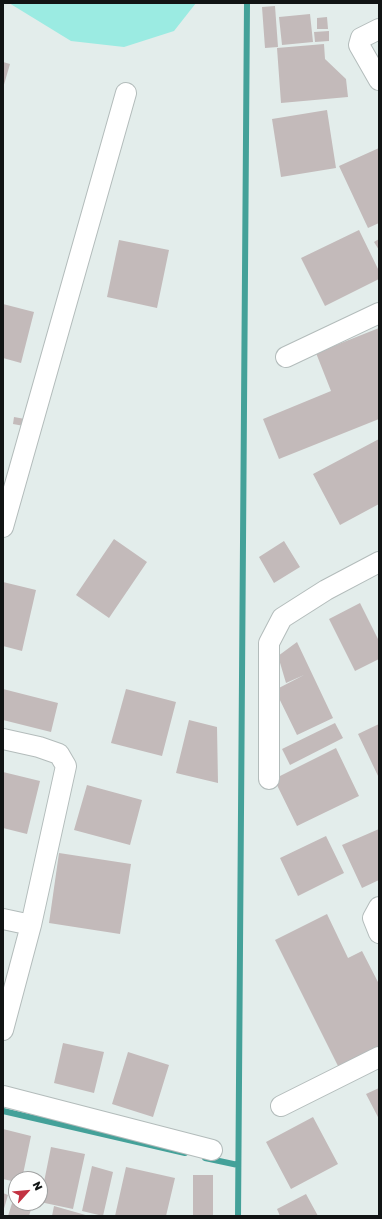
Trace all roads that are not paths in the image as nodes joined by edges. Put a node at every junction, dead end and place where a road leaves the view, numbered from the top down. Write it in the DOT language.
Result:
graph roads {
  1 [pos="379,29"];
  2 [pos="379,80"];
  3 [pos="126,93"];
  4 [pos="379,313"];
  5 [pos="286,357"];
  6 [pos="3,527"];
  7 [pos="379,562"];
  8 [pos="3,739"];
  9 [pos="269,779"];
  10 [pos="379,908"];
  11 [pos="3,919"];
  12 [pos="31,925"];
  13 [pos="379,933"];
  14 [pos="3,1030"];
  15 [pos="379,1057"];
  16 [pos="3,1096"];
  17 [pos="281,1106"];
  18 [pos="212,1150"];
  1 -- 2 [label="street"];
  3 -- 6 [label="street"];
  4 -- 5 [label="street"];
  7 -- 9 [label="street"];
  8 -- 12 [label="street"];
  10 -- 13 [label="street"];
  11 -- 12 [label="street"];
  12 -- 14 [label="street"];
  15 -- 17 [label="street"];
  16 -- 18 [label="street"];
}
